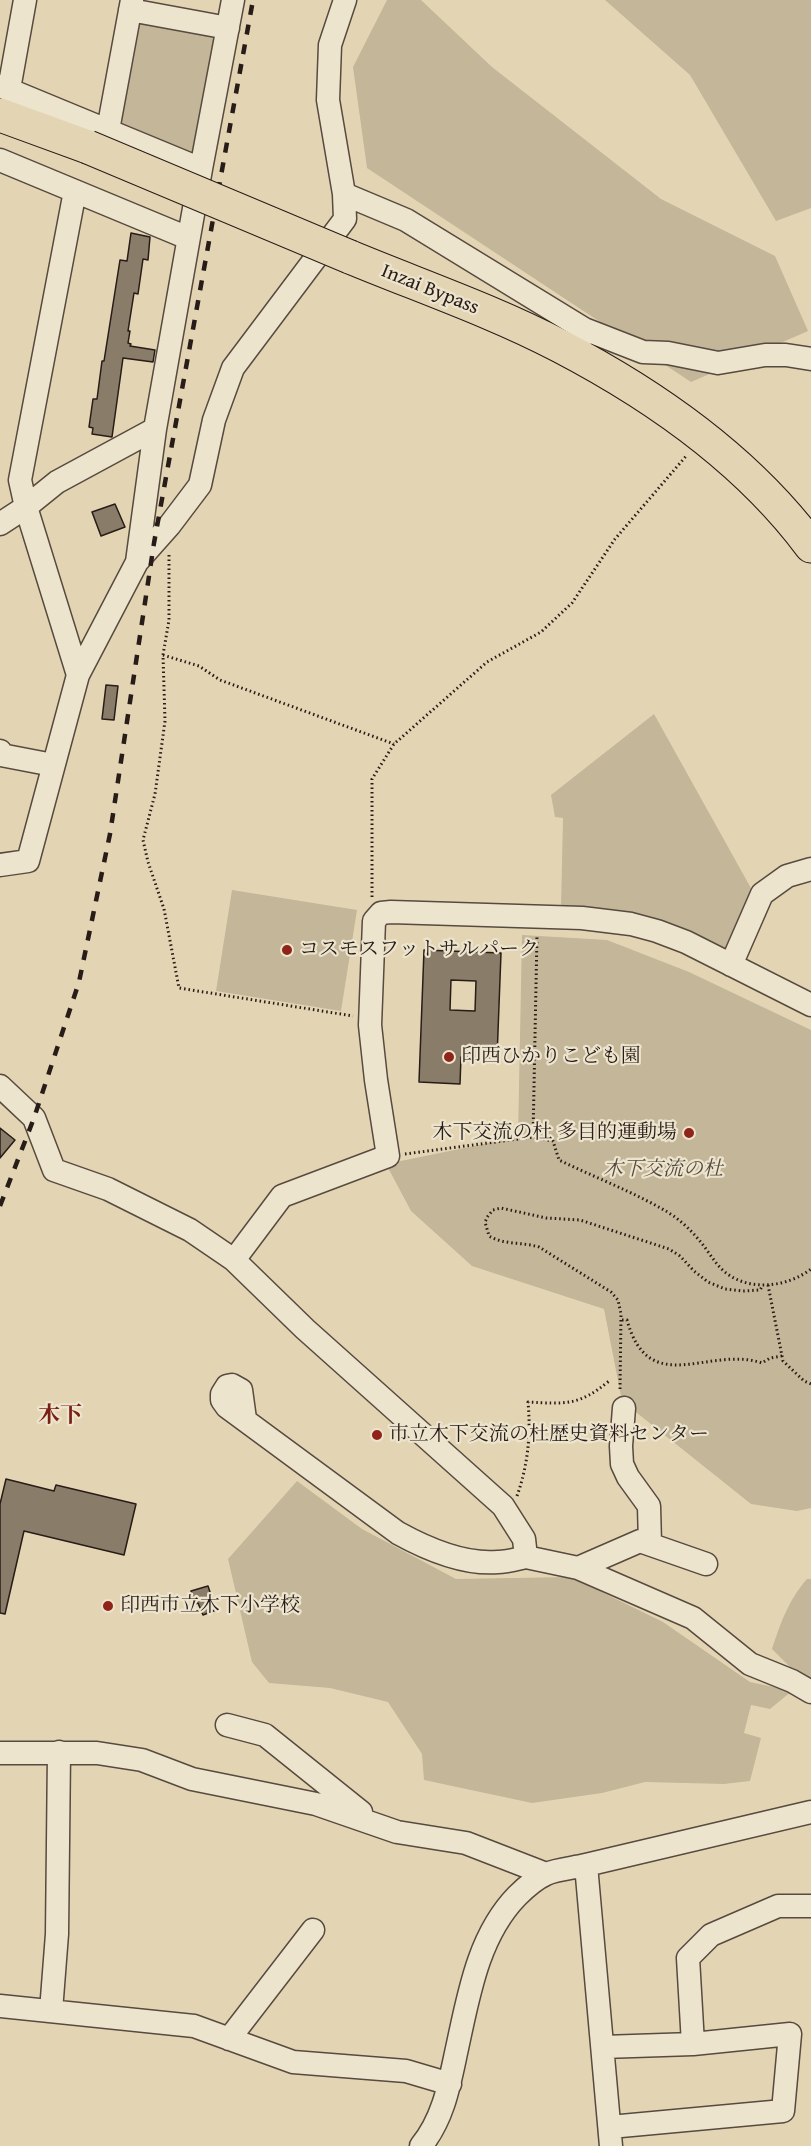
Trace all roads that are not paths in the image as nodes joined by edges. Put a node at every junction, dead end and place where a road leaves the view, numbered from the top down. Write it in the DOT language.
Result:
graph roads {
  1 [pos="25,0"];
  2 [pos="233,0"];
  3 [pos="345,0"];
  4 [pos="131,5"];
  5 [pos="228,27"];
  6 [pos="3,96"];
  7 [pos="98,138"];
  8 [pos="0,160"];
  9 [pos="201,169"];
  10 [pos="75,191"];
  11 [pos="344,194"];
  12 [pos="188,238"];
  13 [pos="579,342"];
  14 [pos="811,360"];
  15 [pos="155,429"];
  16 [pos="26,507"];
  17 [pos="0,524"];
  18 [pos="811,546"];
  19 [pos="137,562"];
  20 [pos="78,675"];
  21 [pos="0,751"];
  22 [pos="53,765"];
  23 [pos="0,865"];
  24 [pos="811,870"];
  25 [pos="730,965"];
  26 [pos="811,1005"];
  27 [pos="0,1086"];
  28 [pos="234,1260"];
  29 [pos="624,1408"];
  30 [pos="245,1419"];
  31 [pos="650,1545"];
  32 [pos="526,1557"];
  33 [pos="706,1564"];
  34 [pos="578,1568"];
  35 [pos="811,1692"];
  36 [pos="227,1725"];
  37 [pos="59,1752"];
  38 [pos="0,1753"];
  39 [pos="810,1807"];
  40 [pos="379,1826"];
  41 [pos="586,1865"];
  42 [pos="546,1874"];
  43 [pos="811,1906"];
  44 [pos="313,1930"];
  45 [pos="0,2006"];
  46 [pos="51,2011"];
  47 [pos="229,2038"];
  48 [pos="693,2044"];
  49 [pos="603,2047"];
  50 [pos="450,2084"];
  51 [pos="610,2136"];
  52 [pos="421,2146"];
  1 -- 6 [label="street"];
  2 -- 5 [label="street"];
  3 -- 11 [label="street"];
  4 -- 5 [label="street"];
  4 -- 7 [label="street"];
  5 -- 9 [label="street"];
  6 -- 7 [label="highway, Inzai Bypass"];
  7 -- 9 [label="street"];
  7 -- 13 [label="highway, Inzai Bypass, bridge"];
  8 -- 10 [label="street"];
  9 -- 12 [label="street"];
  10 -- 12 [label="street"];
  10 -- 16 [label="street"];
  11 -- 13 [label="street"];
  11 -- 19 [label="street"];
  12 -- 15 [label="street"];
  13 -- 14 [label="street"];
  13 -- 18 [label="highway, Inzai Bypass"];
  15 -- 16 [label="street"];
  15 -- 19 [label="street"];
  16 -- 17 [label="street"];
  16 -- 20 [label="street"];
  19 -- 20 [label="street"];
  20 -- 22 [label="street"];
  21 -- 22 [label="street"];
  22 -- 23 [label="street"];
  24 -- 25 [label="street"];
  25 -- 26 [label="street"];
  25 -- 28 [label="street"];
  27 -- 28 [label="street"];
  28 -- 32 [label="street"];
  29 -- 31 [label="street"];
  30 -- 32 [label="street"];
  31 -- 33 [label="street"];
  31 -- 34 [label="street"];
  32 -- 34 [label="street"];
  34 -- 35 [label="street"];
  36 -- 40 [label="street"];
  37 -- 38 [label="street"];
  37 -- 40 [label="street"];
  37 -- 46 [label="street"];
  39 -- 41 [label="street"];
  40 -- 42 [label="street"];
  41 -- 42 [label="street"];
  41 -- 49 [label="street"];
  42 -- 50 [label="street"];
  43 -- 48 [label="street"];
  44 -- 47 [label="street"];
  45 -- 46 [label="street"];
  46 -- 47 [label="street"];
  47 -- 50 [label="street"];
  48 -- 49 [label="street"];
  48 -- 51 [label="street"];
  49 -- 51 [label="street"];
  50 -- 52 [label="street"];
}
